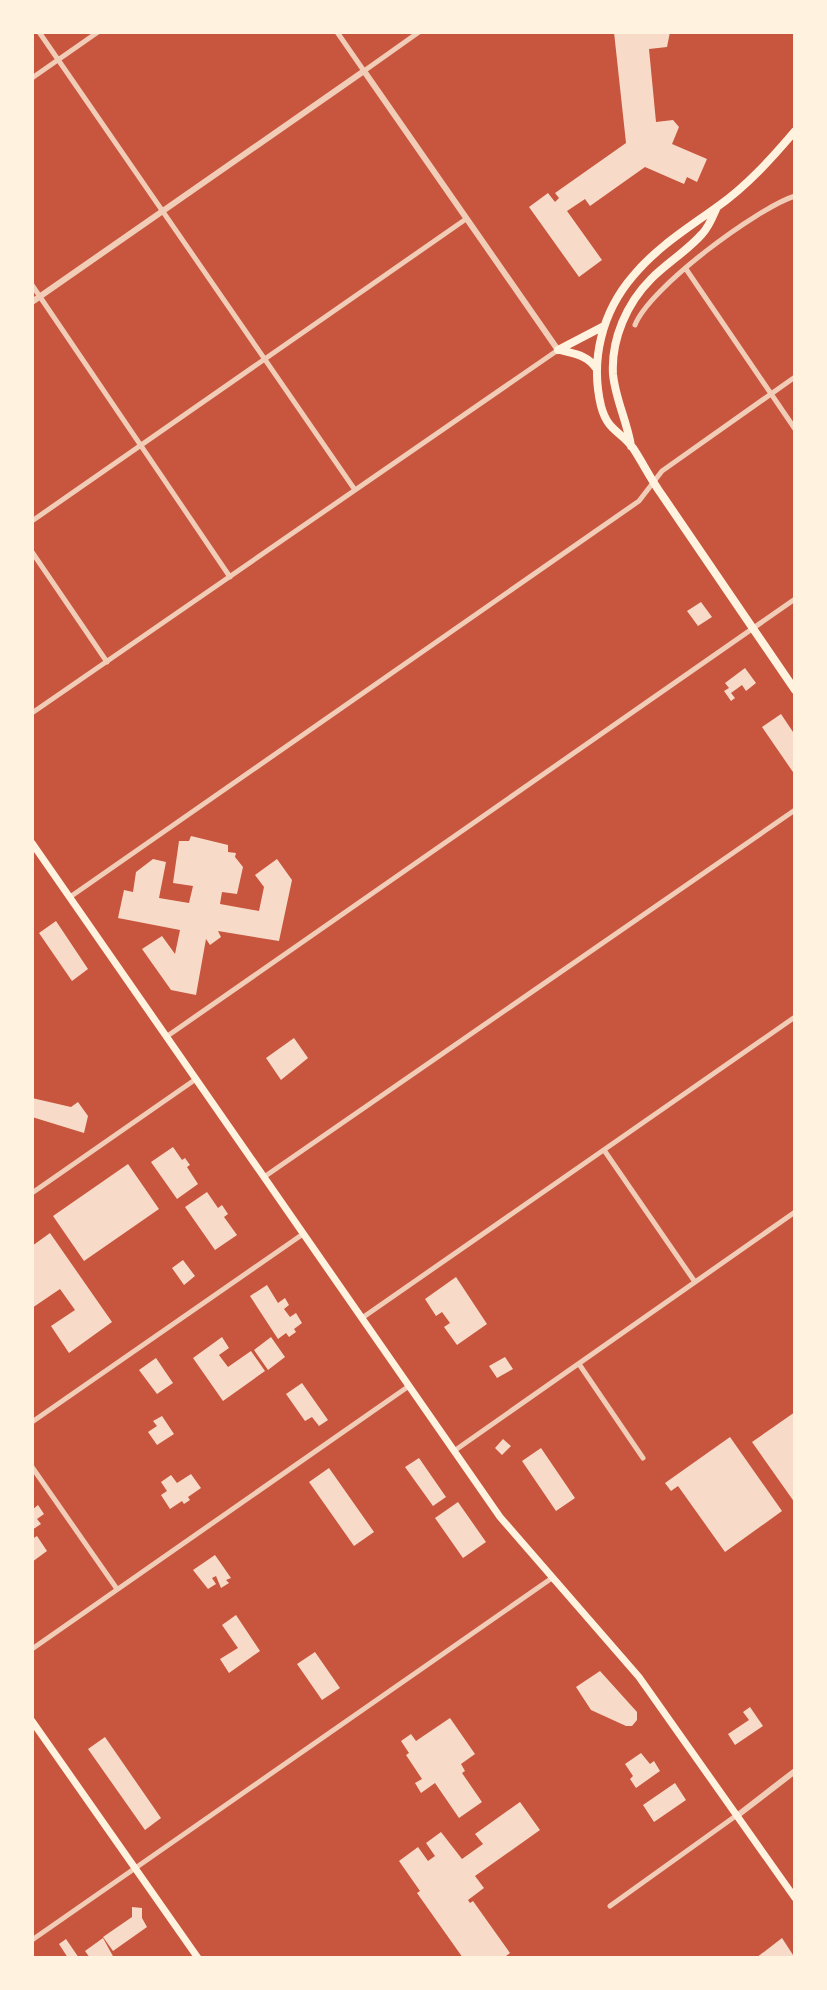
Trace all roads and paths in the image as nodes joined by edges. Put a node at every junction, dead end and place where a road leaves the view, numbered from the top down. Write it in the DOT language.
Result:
graph roads {
  1 [pos="39,32"];
  2 [pos="98,32"];
  3 [pos="337,32"];
  4 [pos="419,32"];
  5 [pos="59,59"];
  6 [pos="364,71"];
  7 [pos="32,78"];
  8 [pos="795,131"];
  9 [pos="795,196"];
  10 [pos="718,207"];
  11 [pos="164,210"];
  12 [pos="466,219"];
  13 [pos="686,269"];
  14 [pos="32,285"];
  15 [pos="40,296"];
  16 [pos="32,302"];
  17 [pos="635,325"];
  18 [pos="604,326"];
  19 [pos="558,350"];
  20 [pos="265,359"];
  21 [pos="596,369"];
  22 [pos="795,377"];
  23 [pos="771,394"];
  24 [pos="795,429"];
  25 [pos="141,445"];
  26 [pos="631,446"];
  27 [pos="653,482"];
  28 [pos="355,490"];
  29 [pos="32,521"];
  30 [pos="32,552"];
  31 [pos="230,577"];
  32 [pos="795,599"];
  33 [pos="753,628"];
  34 [pos="107,662"];
  35 [pos="795,690"];
  36 [pos="32,713"];
  37 [pos="795,810"];
  38 [pos="32,843"];
  39 [pos="70,897"];
  40 [pos="795,1017"];
  41 [pos="166,1037"];
  42 [pos="196,1079"];
  43 [pos="604,1150"];
  44 [pos="264,1177"];
  45 [pos="32,1193"];
  46 [pos="795,1212"];
  47 [pos="303,1234"];
  48 [pos="695,1282"];
  49 [pos="362,1318"];
  50 [pos="579,1364"];
  51 [pos="409,1386"];
  52 [pos="32,1422"];
  53 [pos="454,1451"];
  54 [pos="643,1458"];
  55 [pos="32,1467"];
  56 [pos="552,1578"];
  57 [pos="117,1589"];
  58 [pos="32,1649"];
  59 [pos="32,1721"];
  60 [pos="795,1771"];
  61 [pos="738,1815"];
  62 [pos="136,1868"];
  63 [pos="795,1898"];
  64 [pos="610,1906"];
  65 [pos="32,1940"];
  66 [pos="198,1958"];
  1 -- 5 [label="street"];
  2 -- 5 [label="street"];
  3 -- 6 [label="street"];
  4 -- 6 [label="street"];
  5 -- 7 [label="street"];
  5 -- 11 [label="street"];
  6 -- 11 [label="street"];
  6 -- 12 [label="street"];
  8 -- 10 [label="highway"];
  9 -- 13 [label="street"];
  10 -- 18 [label="highway"];
  10 -- 26 [label="highway"];
  11 -- 15 [label="street"];
  11 -- 20 [label="street"];
  12 -- 19 [label="street"];
  12 -- 20 [label="street"];
  13 -- 17 [label="street"];
  13 -- 23 [label="street"];
  14 -- 15 [label="street"];
  15 -- 16 [label="street"];
  15 -- 25 [label="street"];
  18 -- 19 [label="highway"];
  18 -- 21 [label="highway"];
  19 -- 21 [label="highway"];
  19 -- 28 [label="street"];
  20 -- 25 [label="street"];
  20 -- 28 [label="street"];
  21 -- 26 [label="highway"];
  22 -- 23 [label="street"];
  23 -- 24 [label="street"];
  23 -- 27 [label="street"];
  25 -- 29 [label="street"];
  25 -- 31 [label="street"];
  26 -- 27 [label="highway"];
  27 -- 33 [label="highway"];
  27 -- 39 [label="street"];
  28 -- 31 [label="street"];
  30 -- 34 [label="street"];
  31 -- 34 [label="street"];
  32 -- 33 [label="street"];
  33 -- 35 [label="highway"];
  33 -- 41 [label="street"];
  34 -- 36 [label="street"];
  37 -- 44 [label="street"];
  38 -- 39 [label="main road"];
  39 -- 41 [label="main road"];
  40 -- 43 [label="street"];
  41 -- 42 [label="main road"];
  42 -- 44 [label="main road"];
  42 -- 45 [label="street"];
  43 -- 48 [label="street"];
  43 -- 49 [label="street"];
  44 -- 47 [label="main road"];
  46 -- 48 [label="street"];
  47 -- 49 [label="main road"];
  47 -- 52 [label="street"];
  48 -- 50 [label="street"];
  49 -- 51 [label="main road"];
  50 -- 53 [label="street"];
  50 -- 54 [label="street"];
  51 -- 53 [label="main road"];
  51 -- 57 [label="street"];
  53 -- 56 [label="main road"];
  55 -- 57 [label="street"];
  56 -- 61 [label="main road"];
  56 -- 62 [label="street"];
  57 -- 58 [label="street"];
  59 -- 62 [label="main road"];
  60 -- 61 [label="street"];
  61 -- 63 [label="main road"];
  61 -- 64 [label="street"];
  62 -- 65 [label="street"];
  62 -- 66 [label="main road"];
}
